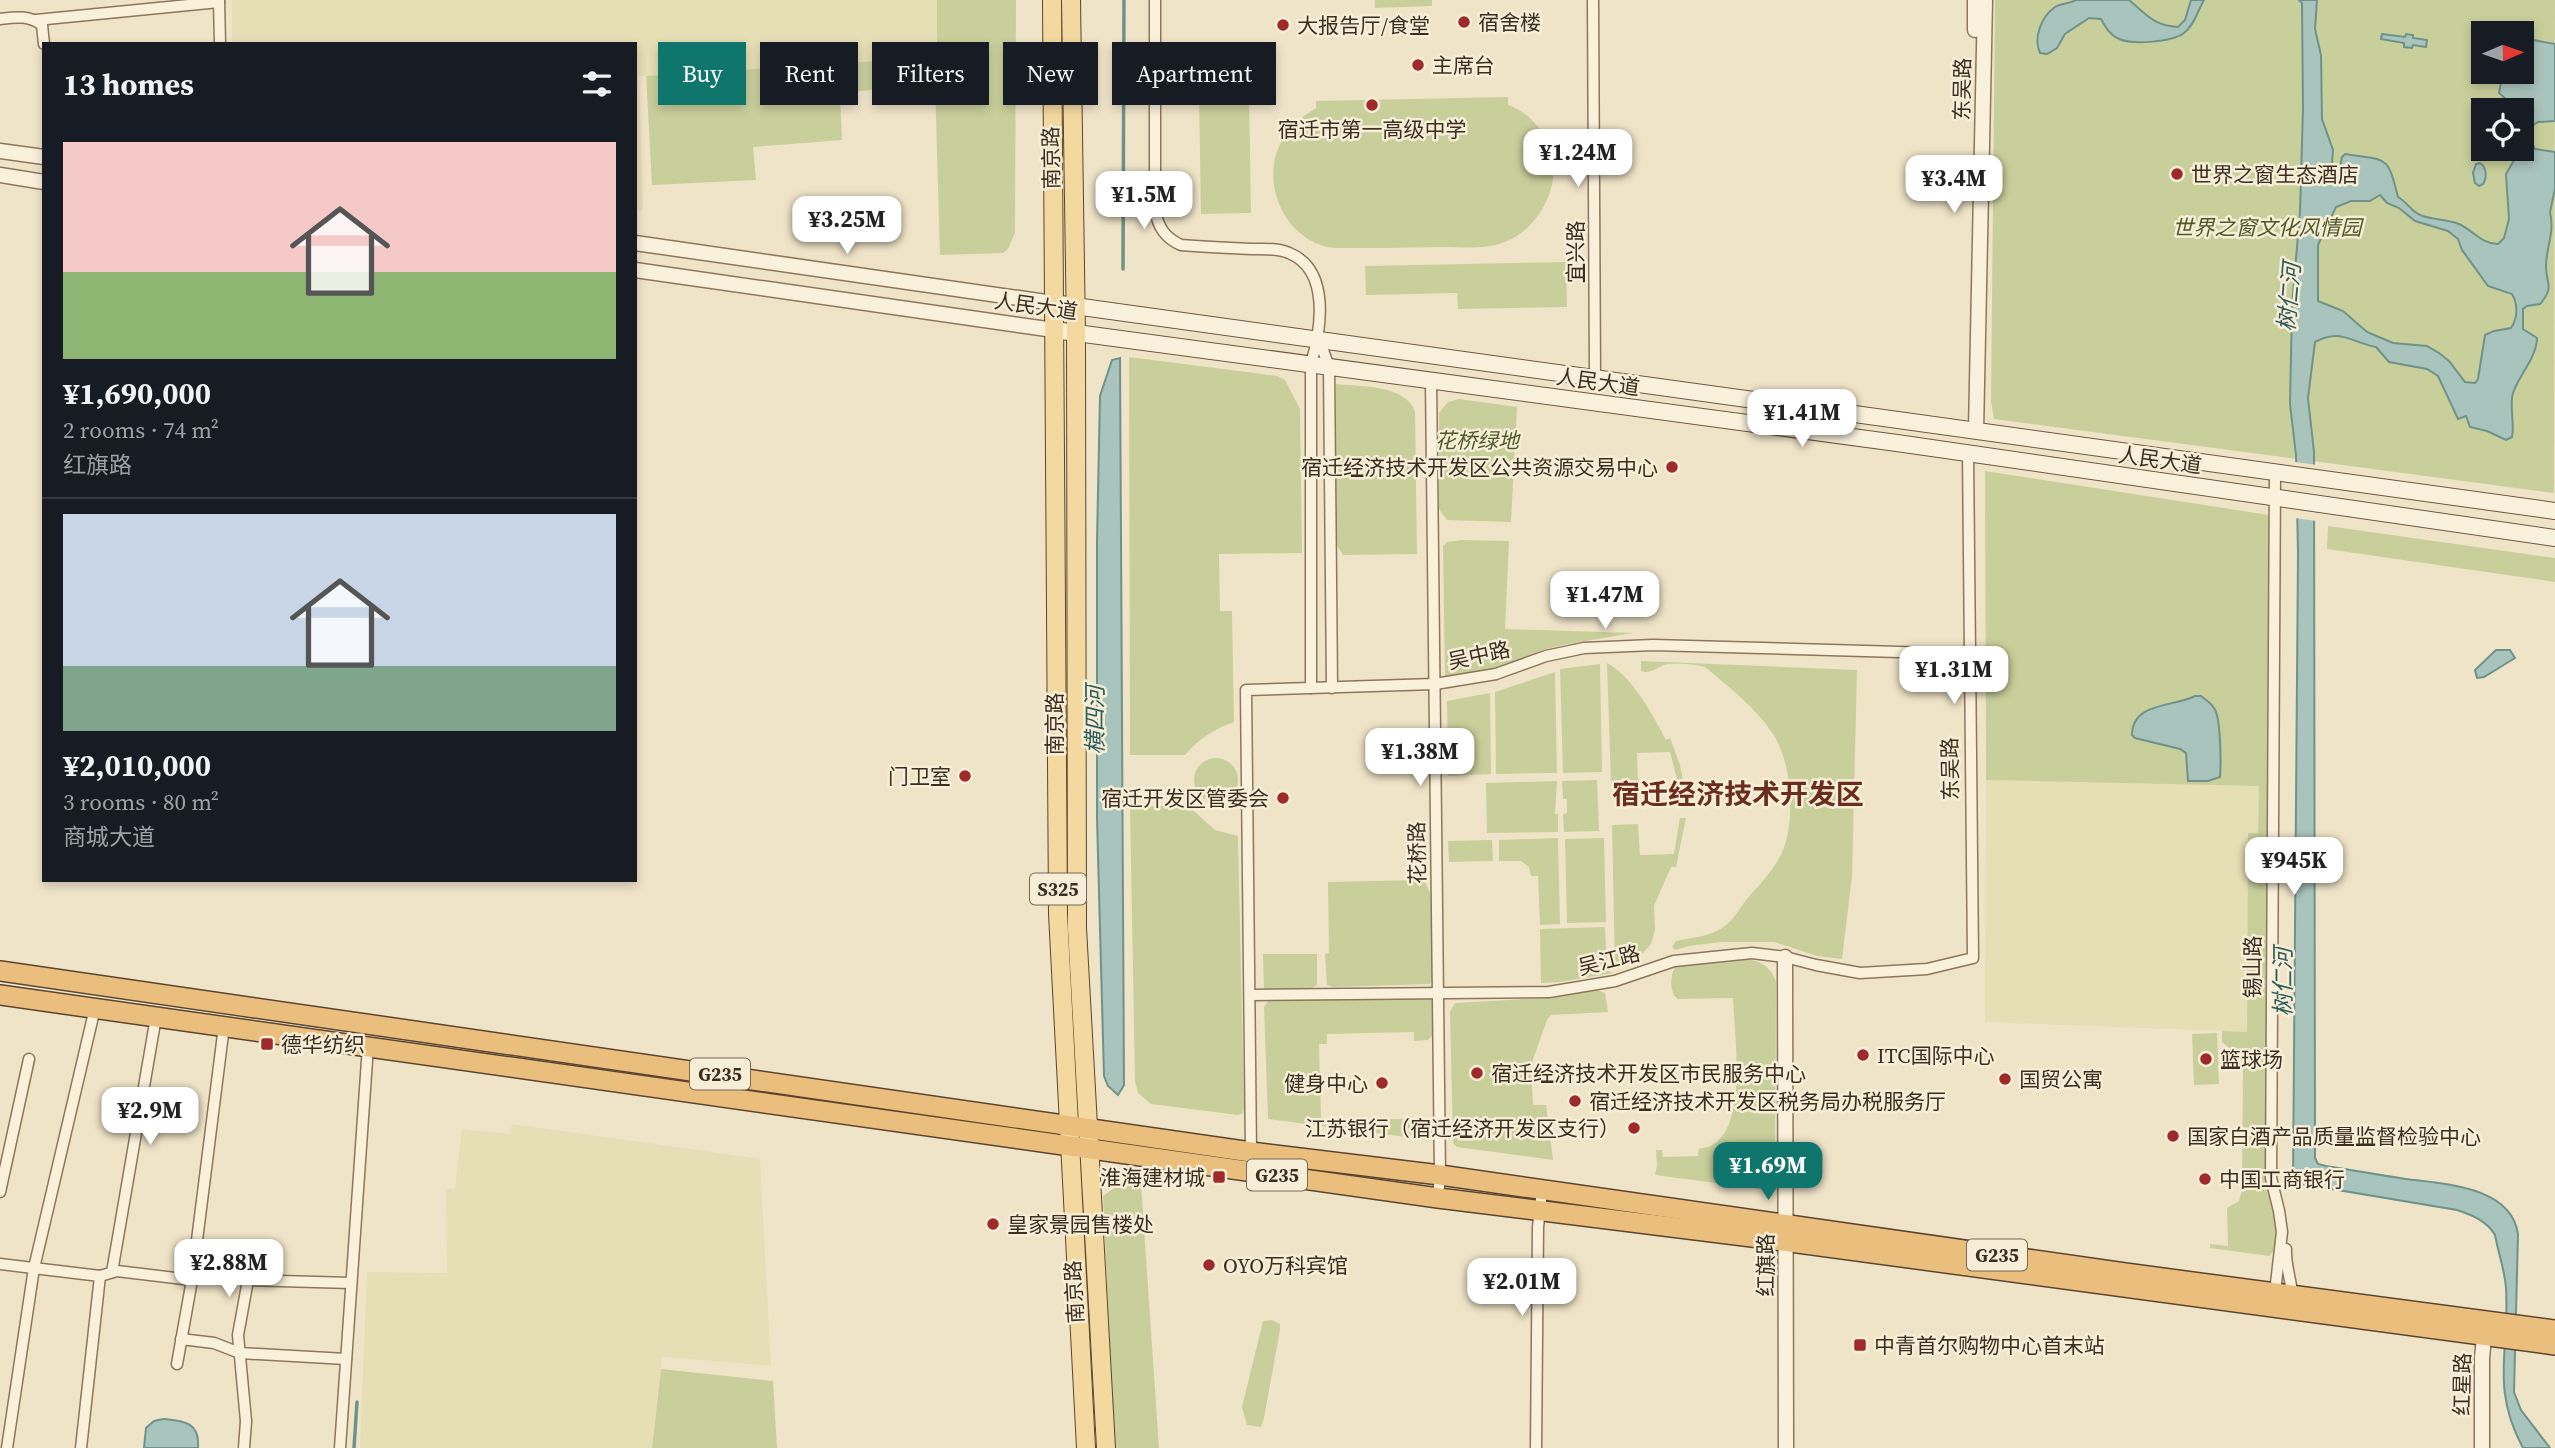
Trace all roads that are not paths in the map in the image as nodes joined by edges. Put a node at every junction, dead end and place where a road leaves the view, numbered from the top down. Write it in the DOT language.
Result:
graph roads {
  1 [pos="1052,0"];
  2 [pos="1072,0"];
  3 [pos="1155,0"];
  4 [pos="1592,0"];
  5 [pos="1975,0"];
  6 [pos="1985,0"];
  7 [pos="219,1"];
  8 [pos="0,19"];
  9 [pos="36,20"];
  10 [pos="44,42"];
  11 [pos="220,42"];
  12 [pos="0,150"];
  13 [pos="42,157"];
  14 [pos="0,176"];
  15 [pos="42,182"];
  16 [pos="637,243"];
  17 [pos="637,270"];
  18 [pos="1053,303"];
  19 [pos="1076,306"];
  20 [pos="1054,330"];
  21 [pos="1076,333"];
  22 [pos="1318,339"];
  23 [pos="1311,364"];
  24 [pos="1329,367"];
  25 [pos="1595,378"];
  26 [pos="1431,380"];
  27 [pos="1972,430"];
  28 [pos="1968,453"];
  29 [pos="2275,473"];
  30 [pos="2393,489"];
  31 [pos="2277,498"];
  32 [pos="2555,512"];
  33 [pos="2390,514"];
  34 [pos="2555,538"];
  35 [pos="1969,654"];
  36 [pos="1434,684"];
  37 [pos="1311,688"];
  38 [pos="1332,688"];
  39 [pos="1785,957"];
  40 [pos="1973,958"];
  41 [pos="0,971"];
  42 [pos="1438,992"];
  43 [pos="0,995"];
  44 [pos="1250,995"];
  45 [pos="95,1008"];
  46 [pos="156,1017"];
  47 [pos="224,1026"];
  48 [pos="368,1046"];
  49 [pos="29,1059"];
  50 [pos="1078,1126"];
  51 [pos="1079,1147"];
  52 [pos="1251,1152"];
  53 [pos="1440,1175"];
  54 [pos="0,1192"];
  55 [pos="1438,1198"];
  56 [pos="1540,1199"];
  57 [pos="1786,1233"];
  58 [pos="0,1264"];
  59 [pos="34,1268"];
  60 [pos="106,1274"];
  61 [pos="192,1280"];
  62 [pos="351,1283"];
  63 [pos="2283,1293"];
  64 [pos="2485,1328"];
  65 [pos="2555,1330"];
  66 [pos="181,1339"];
  67 [pos="2555,1345"];
  68 [pos="240,1353"];
  69 [pos="346,1359"];
  70 [pos="177,1364"];
  71 [pos="7,1448"];
  72 [pos="81,1448"];
  73 [pos="244,1448"];
  74 [pos="340,1448"];
  75 [pos="1086,1448"];
  76 [pos="1106,1448"];
  77 [pos="1536,1448"];
  78 [pos="1786,1448"];
  79 [pos="2482,1448"];
  1 -- 18 [label="main road, 南京路 / S325"];
  2 -- 19 [label="main road, 南京路 / S325"];
  3 -- 22 [label="street"];
  4 -- 25 [label="street, 宜兴路"];
  5 -- 27 [label="street, 东吴路"];
  6 -- 27 [label="street, 东吴路"];
  7 -- 9 [label="street"];
  7 -- 11 [label="street"];
  8 -- 9 [label="street"];
  9 -- 10 [label="street"];
  12 -- 13 [label="street"];
  14 -- 15 [label="street"];
  16 -- 18 [label="street, 人民大道"];
  17 -- 20 [label="street, 人民大道"];
  18 -- 19 [label="main road, 人民大道"];
  18 -- 20 [label="main road, 南京路 / S325"];
  19 -- 21 [label="main road, 南京路 / S325"];
  19 -- 22 [label="main road, 人民大道"];
  20 -- 21 [label="main road, 人民大道"];
  20 -- 50 [label="main road, 南京路 / S325"];
  21 -- 23 [label="main road, 人民大道"];
  21 -- 50 [label="main road, 南京路 / S325"];
  22 -- 23 [label="street"];
  22 -- 24 [label="street"];
  22 -- 25 [label="main road, 人民大道"];
  23 -- 24 [label="main road, 人民大道"];
  23 -- 37 [label="street"];
  24 -- 26 [label="main road, 人民大道"];
  24 -- 38 [label="street"];
  25 -- 27 [label="main road, 人民大道"];
  26 -- 28 [label="main road, 人民大道"];
  26 -- 36 [label="street, 花桥路"];
  27 -- 29 [label="main road, 人民大道"];
  28 -- 31 [label="main road, 人民大道"];
  28 -- 35 [label="street, 东吴路"];
  29 -- 30 [label="main road, 人民大道"];
  29 -- 31 [label="street, 锡山路"];
  30 -- 32 [label="main road, 人民大道"];
  30 -- 33 [label="main road"];
  31 -- 33 [label="main road, 人民大道"];
  31 -- 63 [label="street, 锡山路"];
  31 -- 63 [label="street, 锡山路"];
  33 -- 34 [label="main road, 人民大道"];
  35 -- 36 [label="street, 吴中路"];
  35 -- 40 [label="street, 东吴路"];
  36 -- 38 [label="street, 吴中路"];
  36 -- 42 [label="street, 花桥路"];
  37 -- 38 [label="street, 吴中路"];
  37 -- 44 [label="street, 吴中路"];
  39 -- 40 [label="street, 吴江路"];
  39 -- 42 [label="street, 吴江路"];
  39 -- 57 [label="street, 红旗路"];
  41 -- 50 [label="highway, G235"];
  42 -- 44 [label="street, 吴江路"];
  42 -- 53 [label="street, 花桥路"];
  43 -- 45 [label="highway, G235"];
  44 -- 52 [label="street"];
  45 -- 46 [label="highway, G235"];
  45 -- 59 [label="street"];
  46 -- 47 [label="highway, G235"];
  46 -- 60 [label="street"];
  47 -- 48 [label="highway, G235"];
  47 -- 61 [label="street"];
  48 -- 51 [label="highway, G235"];
  48 -- 62 [label="street"];
  49 -- 54 [label="street"];
  50 -- 51 [label="main road, 南京路 / S325"];
  50 -- 52 [label="highway, G235"];
  51 -- 55 [label="highway, G235"];
  51 -- 75 [label="main road, 南京路 / S325"];
  51 -- 76 [label="main road, 南京路 / S325"];
  52 -- 53 [label="highway, G235"];
  53 -- 55 [label="street, 花桥路"];
  53 -- 56 [label="highway, G235"];
  55 -- 56 [label="highway, G235"];
  56 -- 57 [label="highway, G235"];
  56 -- 77 [label="street"];
  57 -- 63 [label="highway, G235"];
  57 -- 64 [label="highway, G235"];
  57 -- 78 [label="street, 红旗路"];
  58 -- 59 [label="street"];
  59 -- 60 [label="street"];
  59 -- 71 [label="street"];
  60 -- 61 [label="street"];
  60 -- 72 [label="street"];
  61 -- 66 [label="street"];
  62 -- 68 [label="street"];
  62 -- 69 [label="street"];
  63 -- 64 [label="highway, G235"];
  64 -- 65 [label="highway, G235"];
  64 -- 67 [label="highway, G235"];
  64 -- 79 [label="street, 红星路"];
  66 -- 68 [label="street"];
  66 -- 70 [label="street"];
  68 -- 69 [label="street"];
  68 -- 73 [label="street"];
  69 -- 74 [label="street"];
}
